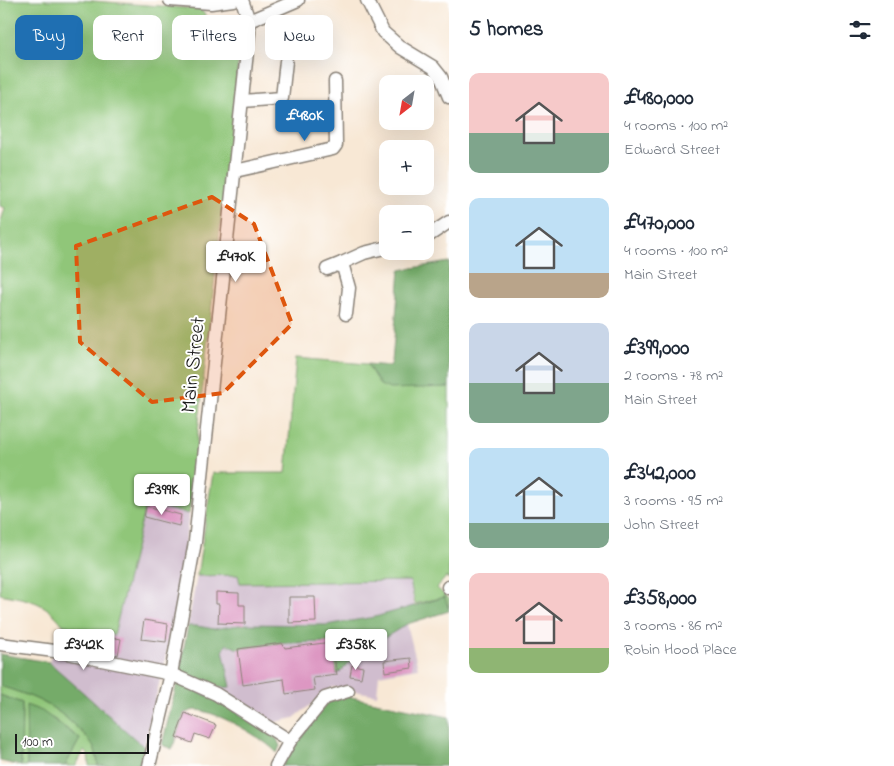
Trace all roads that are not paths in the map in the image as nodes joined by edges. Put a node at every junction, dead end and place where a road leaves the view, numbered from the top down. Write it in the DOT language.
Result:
graph roads {
  1 [pos="170,0"];
  2 [pos="233,0"];
  3 [pos="242,0"];
  4 [pos="298,0"];
  5 [pos="367,0"];
  6 [pos="247,15"];
  7 [pos="255,18"];
  8 [pos="246,60"];
  9 [pos="286,61"];
  10 [pos="335,81"];
  11 [pos="449,97"];
  12 [pos="243,100"];
  13 [pos="235,171"];
  14 [pos="449,222"];
  15 [pos="434,232"];
  16 [pos="379,249"];
  17 [pos="342,263"];
  18 [pos="327,269"];
  19 [pos="346,314"];
  20 [pos="0,644"];
  21 [pos="171,674"];
  22 [pos="348,691"];
  23 [pos="290,741"];
  24 [pos="149,766"];
  25 [pos="276,766"];
  1 -- 2 [label="street"];
  3 -- 6 [label="street, Main Street"];
  4 -- 7 [label="street"];
  5 -- 11 [label="street"];
  8 -- 12 [label="street, Main Street"];
  9 -- 12 [label="street"];
  10 -- 13 [label="street"];
  12 -- 13 [label="street, Main Street"];
  13 -- 21 [label="street, Main Street"];
  14 -- 15 [label="street"];
  16 -- 17 [label="street"];
  17 -- 18 [label="street"];
  17 -- 19 [label="street"];
  20 -- 21 [label="street"];
  21 -- 23 [label="street"];
  21 -- 24 [label="street, Main Street"];
  22 -- 23 [label="street"];
  23 -- 25 [label="street"];
}
